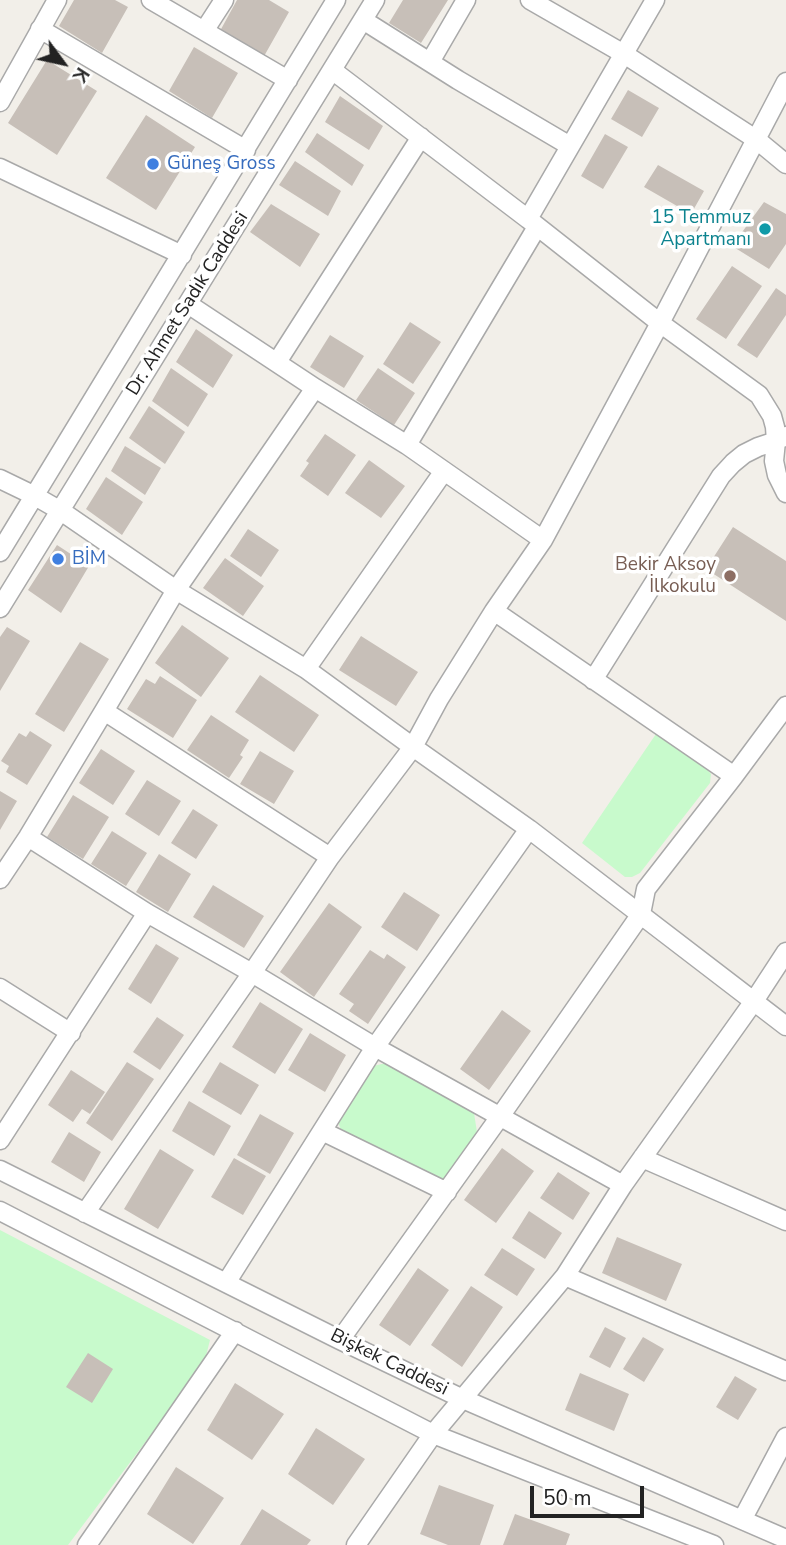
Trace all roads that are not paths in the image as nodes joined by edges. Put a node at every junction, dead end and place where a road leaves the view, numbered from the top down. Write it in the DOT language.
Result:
graph roads {
  1 [pos="57,0"];
  2 [pos="151,0"];
  3 [pos="224,0"];
  4 [pos="336,0"];
  5 [pos="375,0"];
  6 [pos="466,0"];
  7 [pos="530,0"];
  8 [pos="655,0"];
  9 [pos="363,20"];
  10 [pos="40,29"];
  11 [pos="204,31"];
  12 [pos="624,54"];
  13 [pos="430,62"];
  14 [pos="332,70"];
  15 [pos="288,80"];
  16 [pos="786,82"];
  17 [pos="0,102"];
  18 [pos="421,137"];
  19 [pos="757,140"];
  20 [pos="570,146"];
  21 [pos="246,150"];
  22 [pos="786,164"];
  23 [pos="0,169"];
  24 [pos="532,223"];
  25 [pos="182,255"];
  26 [pos="188,304"];
  27 [pos="660,323"];
  28 [pos="277,362"];
  29 [pos="315,388"];
  30 [pos="781,438"];
  31 [pos="407,445"];
  32 [pos="444,471"];
  33 [pos="0,479"];
  34 [pos="786,493"];
  35 [pos="33,495"];
  36 [pos="61,511"];
  37 [pos="543,540"];
  38 [pos="0,552"];
  39 [pos="176,590"];
  40 [pos="0,608"];
  41 [pos="495,611"];
  42 [pos="306,669"];
  43 [pos="593,680"];
  44 [pos="786,706"];
  45 [pos="104,711"];
  46 [pos="413,747"];
  47 [pos="734,776"];
  48 [pos="529,829"];
  49 [pos="27,837"];
  50 [pos="330,857"];
  51 [pos="0,879"];
  52 [pos="147,914"];
  53 [pos="641,914"];
  54 [pos="786,952"];
  55 [pos="253,973"];
  56 [pos="0,988"];
  57 [pos="754,1001"];
  58 [pos="786,1026"];
  59 [pos="71,1032"];
  60 [pos="375,1047"];
  61 [pos="499,1118"];
  62 [pos="322,1131"];
  63 [pos="0,1140"];
  64 [pos="642,1158"];
  65 [pos="0,1170"];
  66 [pos="623,1185"];
  67 [pos="447,1192"];
  68 [pos="0,1211"];
  69 [pos="85,1213"];
  70 [pos="786,1221"];
  71 [pos="565,1276"];
  72 [pos="226,1283"];
  73 [pos="235,1331"];
  74 [pos="340,1340"];
  75 [pos="786,1371"];
  76 [pos="463,1399"];
  77 [pos="433,1434"];
  78 [pos="786,1437"];
  79 [pos="742,1520"];
  80 [pos="786,1539"];
  81 [pos="693,1541"];
  82 [pos="87,1545"];
  83 [pos="356,1545"];
  84 [pos="714,1545"];
  1 -- 10 [label="street"];
  2 -- 11 [label="street"];
  3 -- 11 [label="street"];
  4 -- 15 [label="street, Dr. Ahmet Sadık Caddesi"];
  5 -- 9 [label="street, Dr. Ahmet Sadık Caddesi"];
  6 -- 13 [label="street"];
  7 -- 12 [label="street"];
  8 -- 12 [label="street"];
  9 -- 13 [label="street"];
  9 -- 14 [label="street, Dr. Ahmet Sadık Caddesi"];
  10 -- 17 [label="street"];
  10 -- 21 [label="street"];
  11 -- 15 [label="street"];
  12 -- 19 [label="street"];
  12 -- 20 [label="street"];
  13 -- 20 [label="street"];
  14 -- 18 [label="street"];
  14 -- 26 [label="street, Dr. Ahmet Sadık Caddesi"];
  15 -- 21 [label="street, Dr. Ahmet Sadık Caddesi"];
  16 -- 19 [label="street"];
  18 -- 24 [label="street"];
  18 -- 28 [label="street"];
  19 -- 22 [label="street"];
  19 -- 27 [label="street"];
  20 -- 24 [label="street"];
  21 -- 25 [label="street, Dr. Ahmet Sadık Caddesi"];
  23 -- 25 [label="street"];
  24 -- 27 [label="street"];
  24 -- 31 [label="street"];
  25 -- 35 [label="street, Dr. Ahmet Sadık Caddesi"];
  26 -- 28 [label="street"];
  26 -- 36 [label="street, Dr. Ahmet Sadık Caddesi"];
  27 -- 30 [label="street"];
  27 -- 37 [label="street"];
  28 -- 29 [label="street"];
  29 -- 31 [label="street"];
  29 -- 39 [label="street"];
  30 -- 34 [label="street"];
  30 -- 43 [label="street"];
  31 -- 32 [label="street"];
  32 -- 37 [label="street"];
  32 -- 42 [label="street"];
  33 -- 35 [label="street"];
  35 -- 36 [label="street"];
  35 -- 38 [label="street, Dr. Ahmet Sadık Caddesi"];
  36 -- 39 [label="street"];
  36 -- 40 [label="street, Dr. Ahmet Sadık Caddesi"];
  37 -- 41 [label="street"];
  39 -- 42 [label="street"];
  39 -- 45 [label="street"];
  41 -- 43 [label="street"];
  41 -- 46 [label="street"];
  42 -- 46 [label="street"];
  43 -- 47 [label="street"];
  44 -- 47 [label="street"];
  45 -- 49 [label="street"];
  45 -- 50 [label="street"];
  46 -- 48 [label="street"];
  46 -- 50 [label="street"];
  47 -- 53 [label="street"];
  48 -- 53 [label="street"];
  48 -- 60 [label="street"];
  49 -- 51 [label="street"];
  49 -- 52 [label="street"];
  50 -- 55 [label="street"];
  52 -- 55 [label="street"];
  52 -- 59 [label="street"];
  53 -- 57 [label="street"];
  53 -- 61 [label="street"];
  54 -- 57 [label="street"];
  55 -- 60 [label="street"];
  55 -- 69 [label="street"];
  56 -- 59 [label="street"];
  57 -- 58 [label="street"];
  57 -- 64 [label="street"];
  59 -- 63 [label="street"];
  60 -- 61 [label="street"];
  60 -- 62 [label="street"];
  61 -- 66 [label="street"];
  61 -- 67 [label="street"];
  62 -- 67 [label="street"];
  62 -- 72 [label="street"];
  64 -- 66 [label="street"];
  64 -- 70 [label="street"];
  65 -- 69 [label="street, Bişkek Caddesi"];
  66 -- 71 [label="street"];
  67 -- 74 [label="street"];
  68 -- 73 [label="street"];
  69 -- 72 [label="street, Bişkek Caddesi"];
  71 -- 75 [label="street"];
  71 -- 76 [label="street"];
  72 -- 74 [label="street, Bişkek Caddesi"];
  73 -- 77 [label="street"];
  73 -- 82 [label="street"];
  74 -- 76 [label="street, Bişkek Caddesi"];
  76 -- 77 [label="street"];
  76 -- 79 [label="street, Bişkek Caddesi"];
  77 -- 81 [label="street"];
  77 -- 83 [label="street"];
  78 -- 79 [label="street"];
  79 -- 80 [label="street, Bişkek Caddesi"];
  81 -- 84 [label="street"];
}
